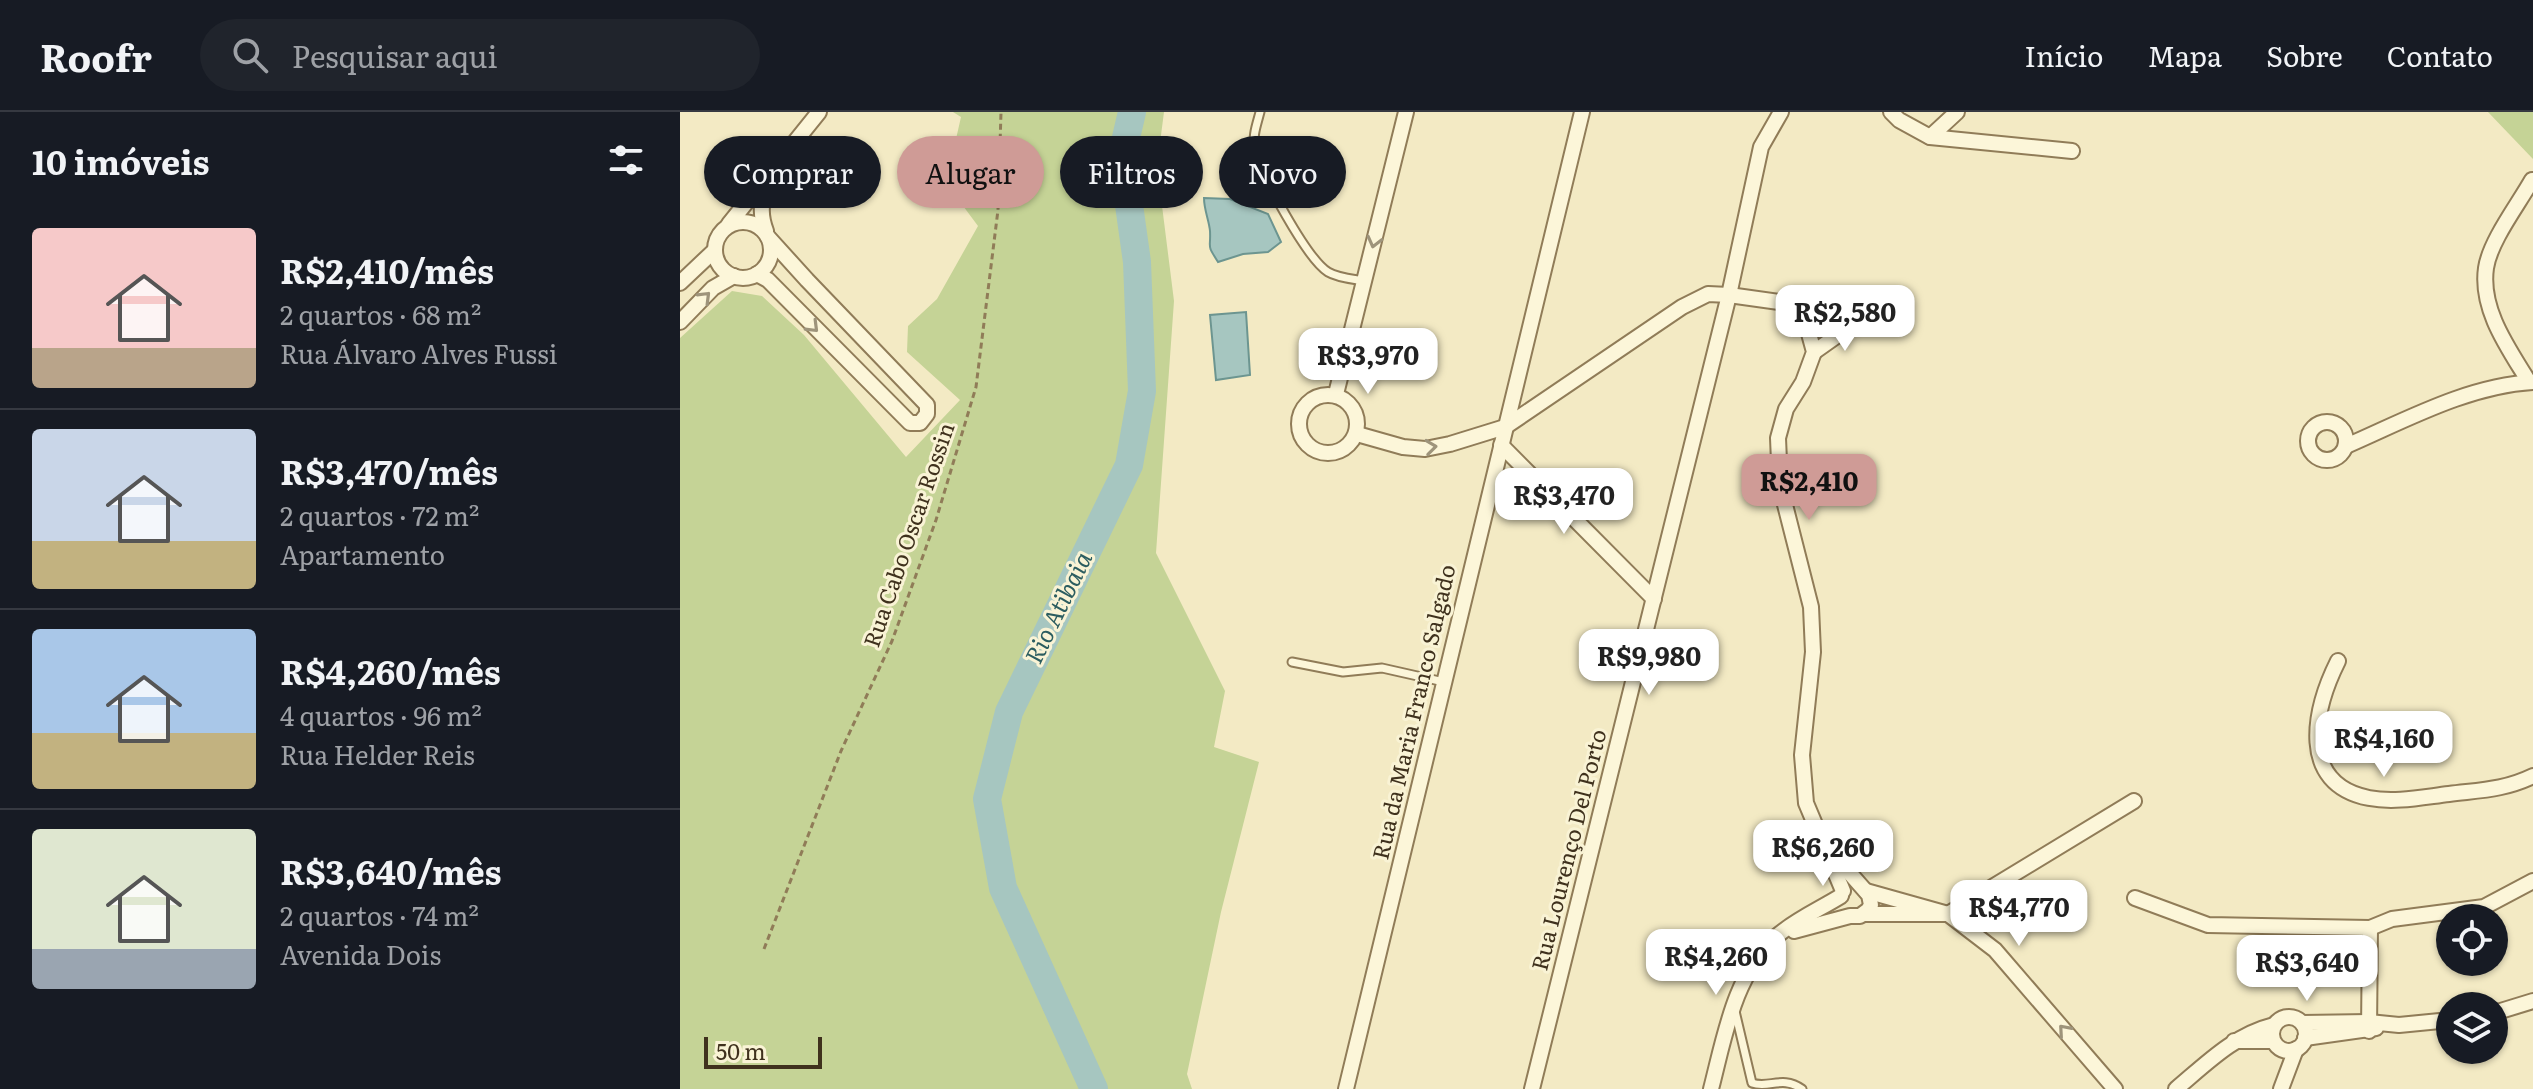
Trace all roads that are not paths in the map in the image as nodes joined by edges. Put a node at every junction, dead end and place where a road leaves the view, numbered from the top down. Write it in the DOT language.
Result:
graph roads {
  1 [pos="819,112"];
  2 [pos="1260,112"];
  3 [pos="1406,112"];
  4 [pos="1582,112"];
  5 [pos="1781,112"];
  6 [pos="1891,112"];
  7 [pos="1957,112"];
  8 [pos="800,136"];
  9 [pos="1930,137"];
  10 [pos="2072,151"];
  11 [pos="2532,180"];
  12 [pos="742,208"];
  13 [pos="760,208"];
  14 [pos="727,226"];
  15 [pos="768,235"];
  16 [pos="715,250"];
  17 [pos="757,274"];
  18 [pos="734,276"];
  19 [pos="1364,281"];
  20 [pos="680,283"];
  21 [pos="1729,295"];
  22 [pos="680,322"];
  23 [pos="1855,323"];
  24 [pos="1814,352"];
  25 [pos="2531,382"];
  26 [pos="1336,394"];
  27 [pos="1505,427"];
  28 [pos="1357,434"];
  29 [pos="1501,445"];
  30 [pos="2346,446"];
  31 [pos="1654,599"];
  32 [pos="2338,661"];
  33 [pos="1292,662"];
  34 [pos="1444,682"];
  35 [pos="2533,776"];
  36 [pos="2134,801"];
  37 [pos="1824,844"];
  38 [pos="2533,881"];
  39 [pos="1864,889"];
  40 [pos="1842,894"];
  41 [pos="2135,898"];
  42 [pos="1948,914"];
  43 [pos="1858,915"];
  44 [pos="2370,928"];
  45 [pos="1778,935"];
  46 [pos="2533,1001"];
  47 [pos="1734,1005"];
  48 [pos="2508,1009"];
  49 [pos="2436,1022"];
  50 [pos="2274,1025"];
  51 [pos="2374,1026"];
  52 [pos="2301,1037"];
  53 [pos="2234,1041"];
  54 [pos="2277,1045"];
  55 [pos="2282,1086"];
  56 [pos="1346,1089"];
  57 [pos="1532,1089"];
  58 [pos="1711,1089"];
  59 [pos="1802,1089"];
  60 [pos="2115,1089"];
  61 [pos="2176,1089"];
  1 -- 8 [label="street"];
  2 -- 19 [label="lane"];
  3 -- 19 [label="street, one-way"];
  4 -- 27 [label="street, Rua da Maria Franco Salgado"];
  5 -- 21 [label="street, Rua Lourenço Del Porto"];
  6 -- 9 [label="street"];
  7 -- 9 [label="street"];
  9 -- 10 [label="street"];
  11 -- 25 [label="street"];
  12 -- 14 [label="street"];
  13 -- 15 [label="street"];
  14 -- 15 [label="street"];
  14 -- 16 [label="street"];
  15 -- 17 [label="street"];
  17 -- 15 [label="street, one-way"];
  16 -- 18 [label="street"];
  16 -- 20 [label="street"];
  17 -- 18 [label="street"];
  22 -- 18 [label="street, one-way"];
  19 -- 26 [label="street"];
  21 -- 24 [label="street"];
  21 -- 27 [label="street"];
  21 -- 31 [label="street, Rua Lourenço Del Porto"];
  23 -- 24 [label="street"];
  24 -- 37 [label="street"];
  25 -- 30 [label="street"];
  26 -- 28 [label="street"];
  26 -- 28 [label="street"];
  28 -- 27 [label="street, one-way"];
  27 -- 29 [label="street, Rua da Maria Franco Salgado"];
  29 -- 31 [label="street"];
  29 -- 34 [label="street, Rua da Maria Franco Salgado"];
  31 -- 57 [label="street, Rua Lourenço Del Porto"];
  32 -- 35 [label="street"];
  33 -- 34 [label="lane"];
  34 -- 56 [label="street, Rua da Maria Franco Salgado"];
  36 -- 42 [label="street"];
  37 -- 39 [label="street"];
  37 -- 40 [label="street"];
  38 -- 44 [label="street"];
  39 -- 40 [label="street"];
  39 -- 42 [label="street"];
  39 -- 43 [label="street"];
  40 -- 43 [label="street"];
  40 -- 45 [label="street"];
  41 -- 44 [label="street"];
  42 -- 43 [label="street"];
  60 -- 42 [label="street, one-way"];
  43 -- 45 [label="street"];
  44 -- 51 [label="street"];
  45 -- 47 [label="street"];
  46 -- 48 [label="street"];
  47 -- 58 [label="street"];
  47 -- 59 [label="lane"];
  49 -- 51 [label="street"];
  50 -- 52 [label="street"];
  50 -- 53 [label="street"];
  50 -- 54 [label="street"];
  51 -- 52 [label="street"];
  52 -- 54 [label="street"];
  52 -- 55 [label="street"];
  53 -- 54 [label="street"];
  53 -- 61 [label="street"];
  54 -- 55 [label="street"];
}
